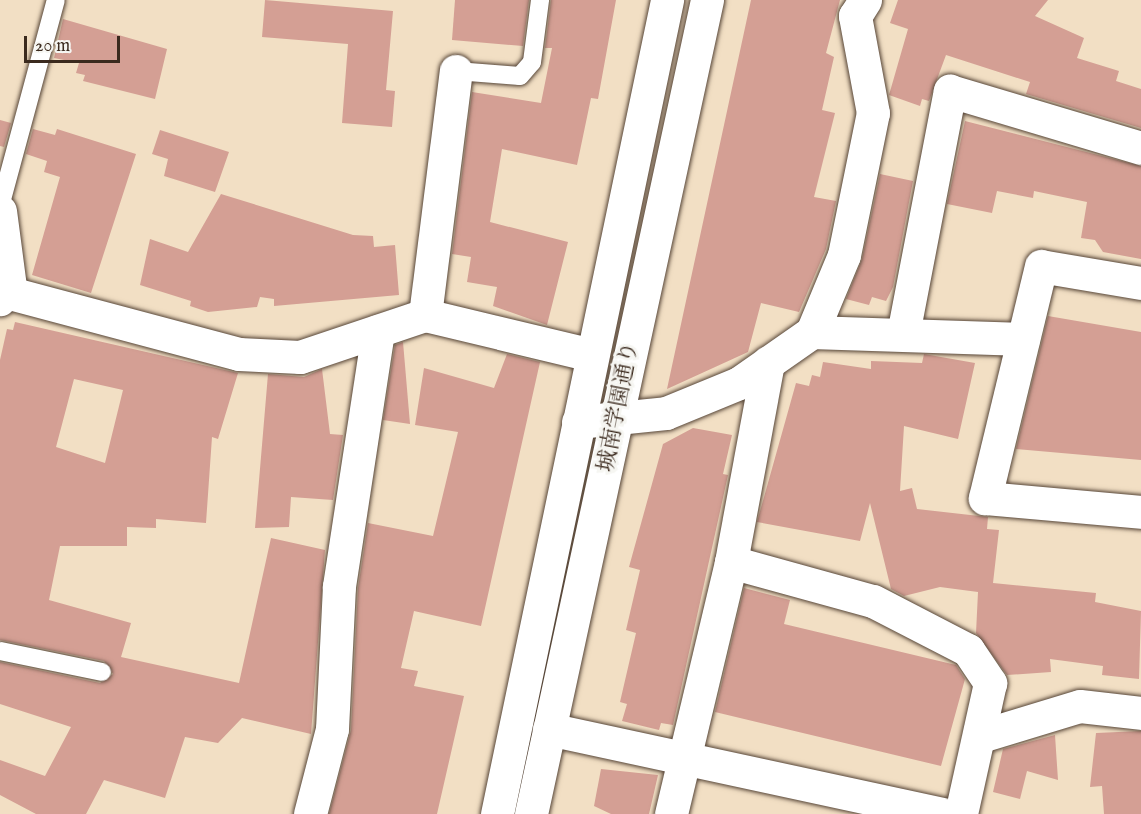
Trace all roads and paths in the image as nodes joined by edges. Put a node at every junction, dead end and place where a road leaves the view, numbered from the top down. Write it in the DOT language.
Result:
graph roads {
  1 [pos="56,0"];
  2 [pos="540,0"];
  3 [pos="667,0"];
  4 [pos="707,0"];
  5 [pos="865,0"];
  6 [pos="456,71"];
  7 [pos="1141,148"];
  8 [pos="0,209"];
  9 [pos="1141,283"];
  10 [pos="3,296"];
  11 [pos="426,315"];
  12 [pos="378,331"];
  13 [pos="812,332"];
  14 [pos="903,334"];
  15 [pos="1023,339"];
  16 [pos="592,355"];
  17 [pos="768,362"];
  18 [pos="619,419"];
  19 [pos="578,422"];
  20 [pos="1141,512"];
  21 [pos="731,562"];
  22 [pos="0,651"];
  23 [pos="102,672"];
  24 [pos="1141,713"];
  25 [pos="549,729"];
  26 [pos="981,736"];
  27 [pos="683,757"];
  28 [pos="874,808"];
  29 [pos="310,814"];
  30 [pos="497,814"];
  31 [pos="531,814"];
  32 [pos="671,814"];
  33 [pos="941,814"];
  34 [pos="961,814"];
  1 -- 8 [label="lane"];
  2 -- 6 [label="lane"];
  3 -- 16 [label="street, 城南学園通り"];
  4 -- 18 [label="street, 城南学園通り"];
  5 -- 13 [label="street"];
  6 -- 11 [label="street"];
  7 -- 14 [label="street"];
  8 -- 10 [label="street"];
  9 -- 15 [label="street"];
  10 -- 12 [label="street"];
  11 -- 12 [label="street"];
  11 -- 16 [label="street"];
  12 -- 29 [label="street"];
  13 -- 14 [label="street"];
  13 -- 17 [label="street"];
  14 -- 15 [label="street"];
  15 -- 20 [label="street"];
  16 -- 19 [label="street, 城南学園通り"];
  17 -- 18 [label="street"];
  17 -- 21 [label="street"];
  18 -- 19 [label="street"];
  18 -- 25 [label="street, 城南学園通り"];
  19 -- 30 [label="street, 城南学園通り"];
  21 -- 26 [label="street"];
  21 -- 27 [label="street"];
  22 -- 23 [label="lane"];
  24 -- 26 [label="street"];
  25 -- 27 [label="street"];
  25 -- 31 [label="street, 城南学園通り"];
  26 -- 34 [label="street"];
  27 -- 28 [label="street"];
  27 -- 32 [label="street"];
  28 -- 33 [label="street"];
}
